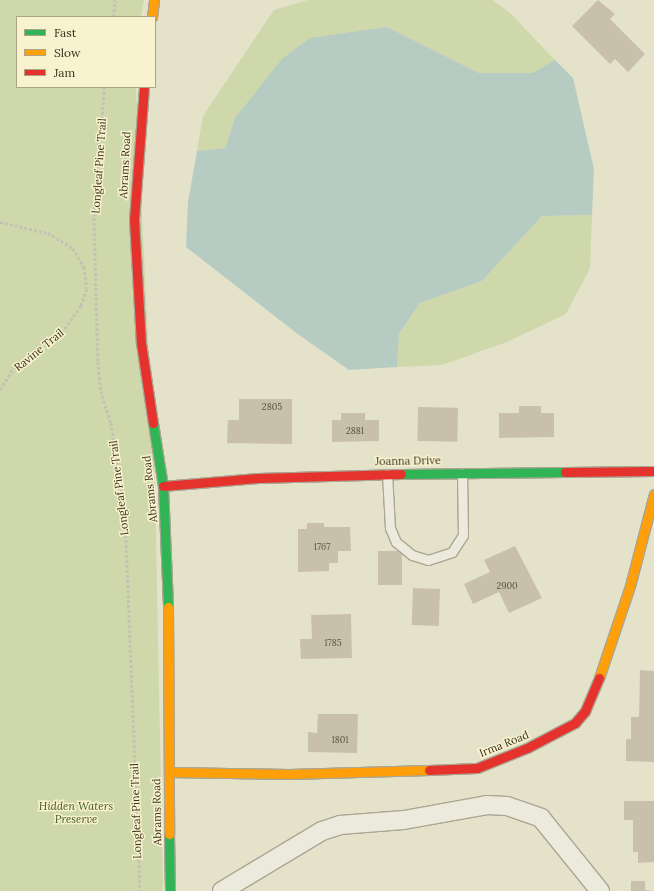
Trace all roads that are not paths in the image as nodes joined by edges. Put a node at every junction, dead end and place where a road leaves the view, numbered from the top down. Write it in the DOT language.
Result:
graph roads {
  1 [pos="154,0"];
  2 [pos="152,16"];
  3 [pos="144,88"];
  4 [pos="654,471"];
  5 [pos="462,473"];
  6 [pos="387,474"];
  7 [pos="163,486"];
  8 [pos="654,494"];
  9 [pos="169,772"];
  10 [pos="170,891"];
  11 [pos="222,891"];
  12 [pos="600,891"];
  1 -- 2 [label="street"];
  3 -- 7 [label="street, Abrams Road"];
  4 -- 5 [label="street, Joanna Drive"];
  5 -- 6 [label="street, Joanna Drive"];
  5 -- 6 [label="lane"];
  6 -- 7 [label="street, Joanna Drive"];
  7 -- 9 [label="street, Abrams Road"];
  8 -- 9 [label="street, Irma Road"];
  9 -- 10 [label="street, Abrams Road"];
  11 -- 12 [label="street"];
}
